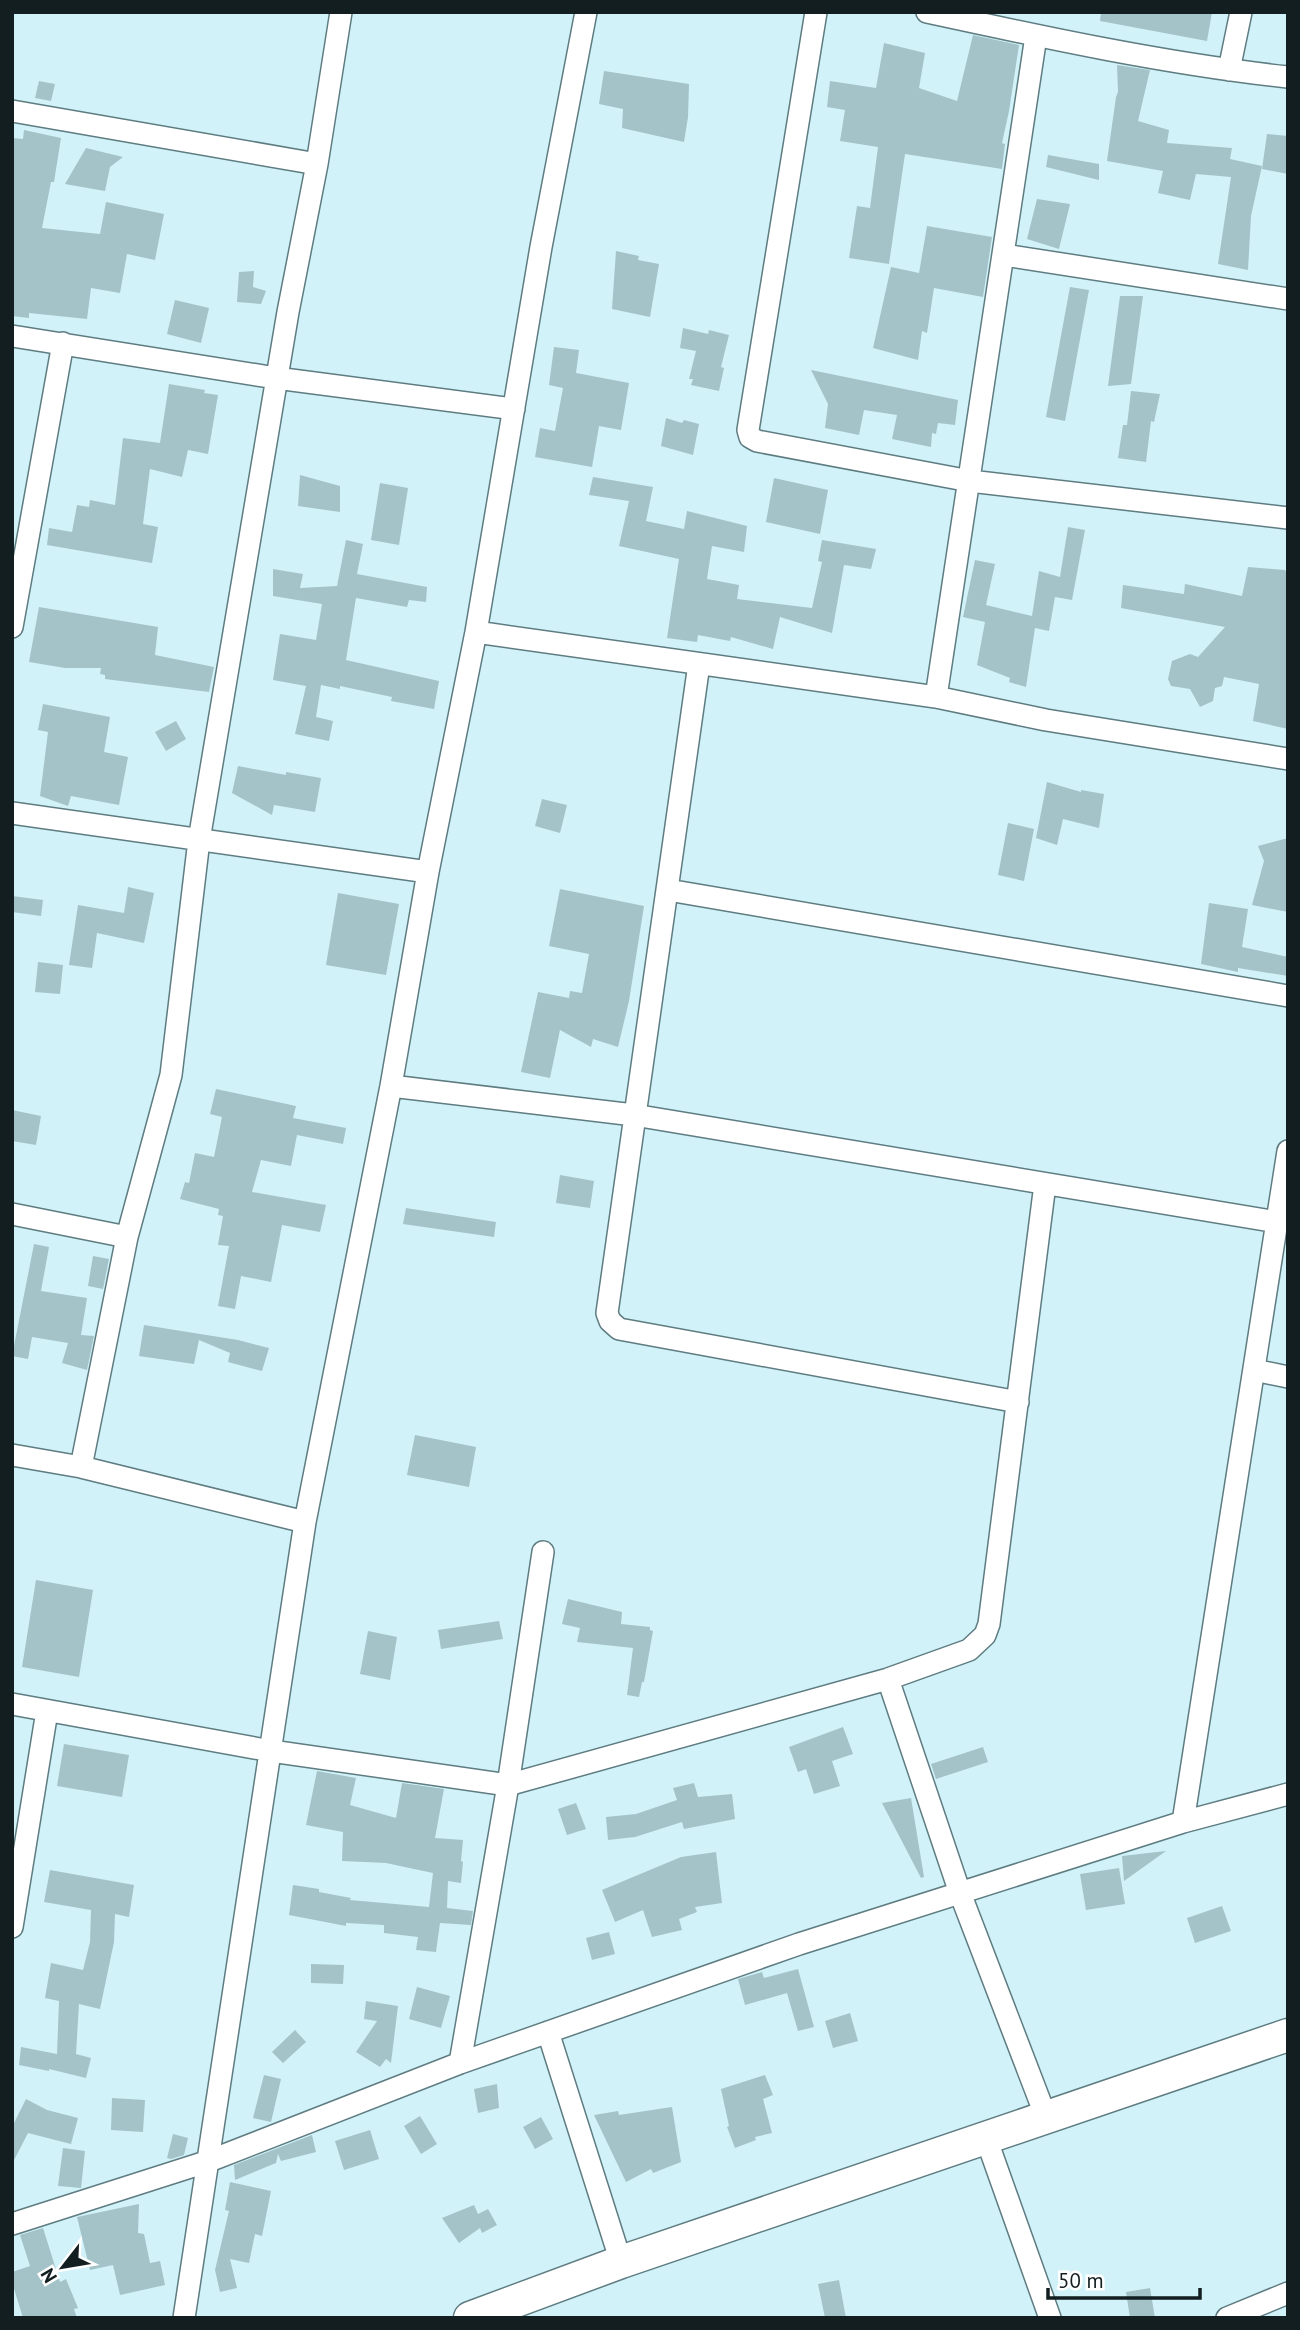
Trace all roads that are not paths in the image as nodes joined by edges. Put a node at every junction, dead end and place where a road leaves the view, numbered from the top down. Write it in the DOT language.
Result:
graph roads {
  1 [pos="341,12"];
  2 [pos="586,12"];
  3 [pos="816,12"];
  4 [pos="928,12"];
  5 [pos="1241,12"];
  6 [pos="1036,36"];
  7 [pos="1229,70"];
  8 [pos="1288,77"];
  9 [pos="12,111"];
  10 [pos="317,163"];
  11 [pos="1004,255"];
  12 [pos="1288,299"];
  13 [pos="12,336"];
  14 [pos="63,343"];
  15 [pos="276,377"];
  16 [pos="514,409"];
  17 [pos="970,481"];
  18 [pos="1288,518"];
  19 [pos="12,627"];
  20 [pos="476,632"];
  21 [pos="699,664"];
  22 [pos="936,696"];
  23 [pos="1288,759"];
  24 [pos="12,813"];
  25 [pos="199,840"];
  26 [pos="428,872"];
  27 [pos="668,890"];
  28 [pos="1288,996"];
  29 [pos="391,1086"];
  30 [pos="635,1115"];
  31 [pos="1288,1151"];
  32 [pos="1045,1184"];
  33 [pos="12,1214"];
  34 [pos="1277,1222"];
  35 [pos="127,1237"];
  36 [pos="1254,1370"];
  37 [pos="1288,1377"];
  38 [pos="1017,1402"];
  39 [pos="12,1455"];
  40 [pos="82,1466"];
  41 [pos="305,1522"];
  42 [pos="544,1552"];
  43 [pos="888,1679"];
  44 [pos="12,1704"];
  45 [pos="47,1711"];
  46 [pos="271,1751"];
  47 [pos="508,1785"];
  48 [pos="1288,1794"];
  49 [pos="1183,1822"];
  50 [pos="960,1893"];
  51 [pos="12,1927"];
  52 [pos="548,2032"];
  53 [pos="1288,2035"];
  54 [pos="460,2063"];
  55 [pos="1046,2117"];
  56 [pos="986,2138"];
  57 [pos="209,2161"];
  58 [pos="12,2224"];
  59 [pos="621,2262"];
  60 [pos="1288,2293"];
  61 [pos="184,2318"];
  62 [pos="470,2318"];
  63 [pos="1050,2318"];
  64 [pos="1227,2318"];
  1 -- 10 [label="street"];
  2 -- 16 [label="street"];
  3 -- 17 [label="street"];
  4 -- 6 [label="street"];
  5 -- 7 [label="street"];
  6 -- 7 [label="street"];
  6 -- 11 [label="street"];
  7 -- 8 [label="street"];
  9 -- 10 [label="street"];
  10 -- 15 [label="street"];
  11 -- 12 [label="street"];
  11 -- 17 [label="street"];
  13 -- 14 [label="street"];
  14 -- 15 [label="street"];
  14 -- 19 [label="street"];
  15 -- 16 [label="street"];
  15 -- 25 [label="street"];
  16 -- 20 [label="street"];
  17 -- 18 [label="street"];
  17 -- 22 [label="street"];
  20 -- 21 [label="street"];
  20 -- 26 [label="street"];
  21 -- 22 [label="street"];
  21 -- 27 [label="street"];
  22 -- 23 [label="street"];
  24 -- 25 [label="street"];
  25 -- 26 [label="street"];
  25 -- 35 [label="street"];
  26 -- 29 [label="street"];
  27 -- 28 [label="street"];
  27 -- 30 [label="street"];
  29 -- 30 [label="street"];
  29 -- 41 [label="street"];
  30 -- 32 [label="street"];
  30 -- 38 [label="street"];
  31 -- 34 [label="street"];
  32 -- 34 [label="street"];
  32 -- 38 [label="street"];
  33 -- 35 [label="street"];
  34 -- 36 [label="street"];
  35 -- 40 [label="street"];
  36 -- 37 [label="street"];
  36 -- 49 [label="street"];
  38 -- 43 [label="street"];
  39 -- 40 [label="street"];
  40 -- 41 [label="street"];
  41 -- 46 [label="street"];
  42 -- 47 [label="street"];
  43 -- 47 [label="street"];
  43 -- 50 [label="street"];
  44 -- 45 [label="street"];
  45 -- 46 [label="street"];
  45 -- 51 [label="street"];
  46 -- 47 [label="street"];
  46 -- 57 [label="street"];
  47 -- 54 [label="street"];
  48 -- 49 [label="street"];
  49 -- 50 [label="street"];
  50 -- 52 [label="street"];
  50 -- 55 [label="street"];
  52 -- 54 [label="street"];
  52 -- 59 [label="street"];
  53 -- 55 [label="street"];
  54 -- 57 [label="street"];
  55 -- 56 [label="street"];
  56 -- 59 [label="street"];
  56 -- 63 [label="street"];
  57 -- 58 [label="street"];
  57 -- 61 [label="street"];
  59 -- 62 [label="street"];
  60 -- 64 [label="street"];
}
